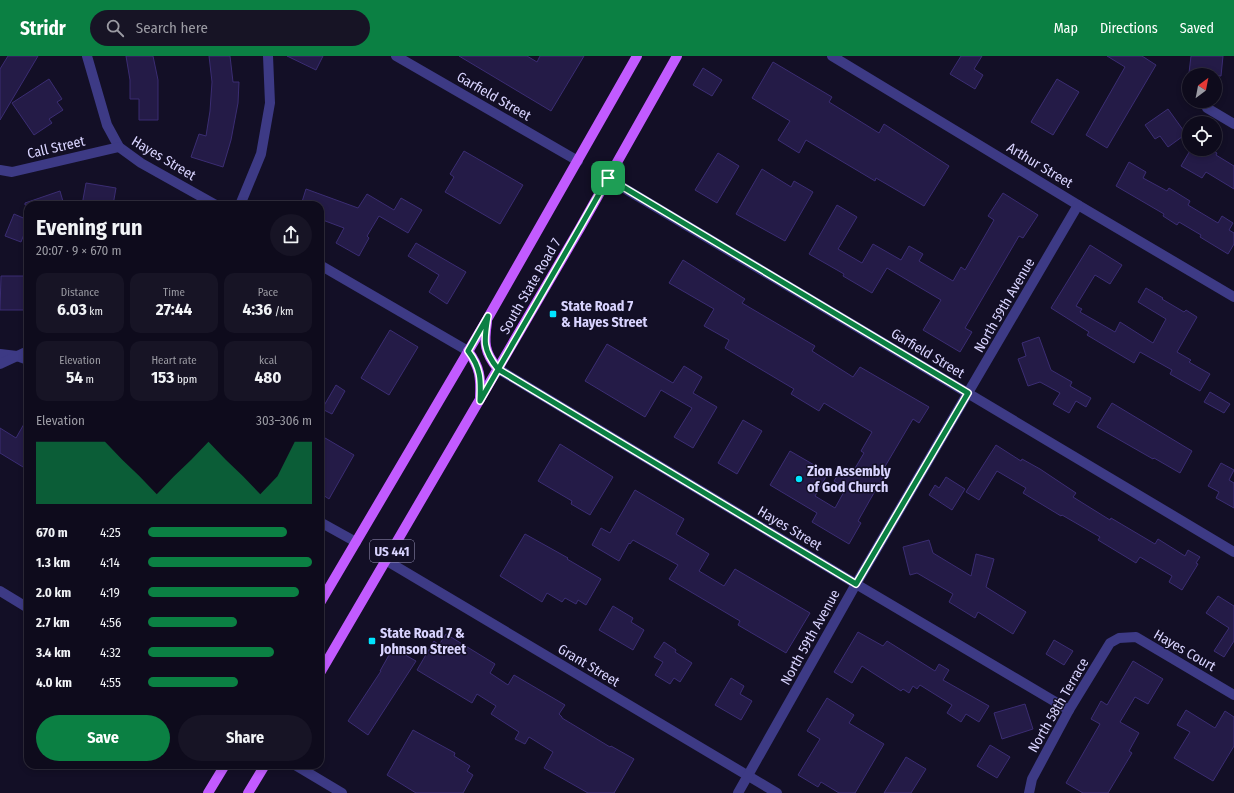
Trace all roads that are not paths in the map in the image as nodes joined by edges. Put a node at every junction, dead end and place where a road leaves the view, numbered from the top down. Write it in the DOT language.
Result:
graph roads {
  1 [pos="87,56"];
  2 [pos="268,56"];
  3 [pos="396,56"];
  4 [pos="637,56"];
  5 [pos="676,56"];
  6 [pos="832,56"];
  7 [pos="1207,108"];
  8 [pos="1234,124"];
  9 [pos="119,147"];
  10 [pos="578,161"];
  11 [pos="0,170"];
  12 [pos="608,178"];
  13 [pos="209,201"];
  14 [pos="242,201"];
  15 [pos="1078,205"];
  16 [pos="324,267"];
  17 [pos="1234,297"];
  18 [pos="488,316"];
  19 [pos="468,351"];
  20 [pos="24,353"];
  21 [pos="0,354"];
  22 [pos="17,356"];
  23 [pos="24,359"];
  24 [pos="0,364"];
  25 [pos="498,369"];
  26 [pos="968,393"];
  27 [pos="480,401"];
  28 [pos="324,524"];
  29 [pos="356,542"];
  30 [pos="1234,552"];
  31 [pos="387,561"];
  32 [pos="856,584"];
  33 [pos="0,591"];
  34 [pos="324,596"];
  35 [pos="24,606"];
  36 [pos="1119,638"];
  37 [pos="324,666"];
  38 [pos="1234,695"];
  39 [pos="1069,710"];
  40 [pos="223,769"];
  41 [pos="263,769"];
  42 [pos="302,769"];
  43 [pos="748,776"];
  44 [pos="208,793"];
  45 [pos="248,793"];
  46 [pos="342,793"];
  47 [pos="738,793"];
  48 [pos="777,793"];
  49 [pos="1029,793"];
  1 -- 9 [label="street, Hayes Street"];
  2 -- 14 [label="street"];
  3 -- 10 [label="street, Garfield Street"];
  4 -- 10 [label="main road, South State Road 7 / US 441"];
  5 -- 12 [label="main road, South State Road 7 / US 441"];
  6 -- 15 [label="street, Arthur Street"];
  7 -- 8 [label="street"];
  9 -- 11 [label="street, Call Street"];
  9 -- 13 [label="street, Hayes Street"];
  10 -- 18 [label="main road, South State Road 7 / US 441"];
  12 -- 25 [label="main road, South State Road 7 / US 441"];
  12 -- 26 [label="street, Garfield Street"];
  15 -- 17 [label="street, Arthur Street"];
  15 -- 26 [label="street, North 59th Avenue"];
  16 -- 19 [label="street"];
  18 -- 19 [label="main road, South State Road 7 / US 441"];
  18 -- 25 [label="main road"];
  19 -- 27 [label="main road"];
  19 -- 29 [label="main road, South State Road 7 / US 441"];
  20 -- 22 [label="street"];
  21 -- 22 [label="street"];
  22 -- 23 [label="street"];
  22 -- 24 [label="street"];
  25 -- 27 [label="main road, South State Road 7 / US 441"];
  25 -- 32 [label="street, Hayes Street"];
  26 -- 30 [label="street, Garfield Street"];
  26 -- 32 [label="street, North 59th Avenue"];
  27 -- 31 [label="main road, South State Road 7 / US 441"];
  28 -- 29 [label="street"];
  29 -- 34 [label="main road, South State Road 7 / US 441"];
  31 -- 37 [label="main road, South State Road 7 / US 441"];
  31 -- 43 [label="street, Grant Street"];
  32 -- 39 [label="street, Hayes Street"];
  32 -- 43 [label="street, North 59th Avenue"];
  33 -- 35 [label="street"];
  36 -- 38 [label="street, Hayes Court"];
  36 -- 39 [label="street, North 58th Terrace"];
  39 -- 49 [label="street, North 58th Terrace"];
  40 -- 44 [label="main road"];
  41 -- 45 [label="main road"];
  42 -- 46 [label="street"];
  43 -- 47 [label="street, North 59th Avenue"];
  43 -- 48 [label="street, Grant Street"];
}
